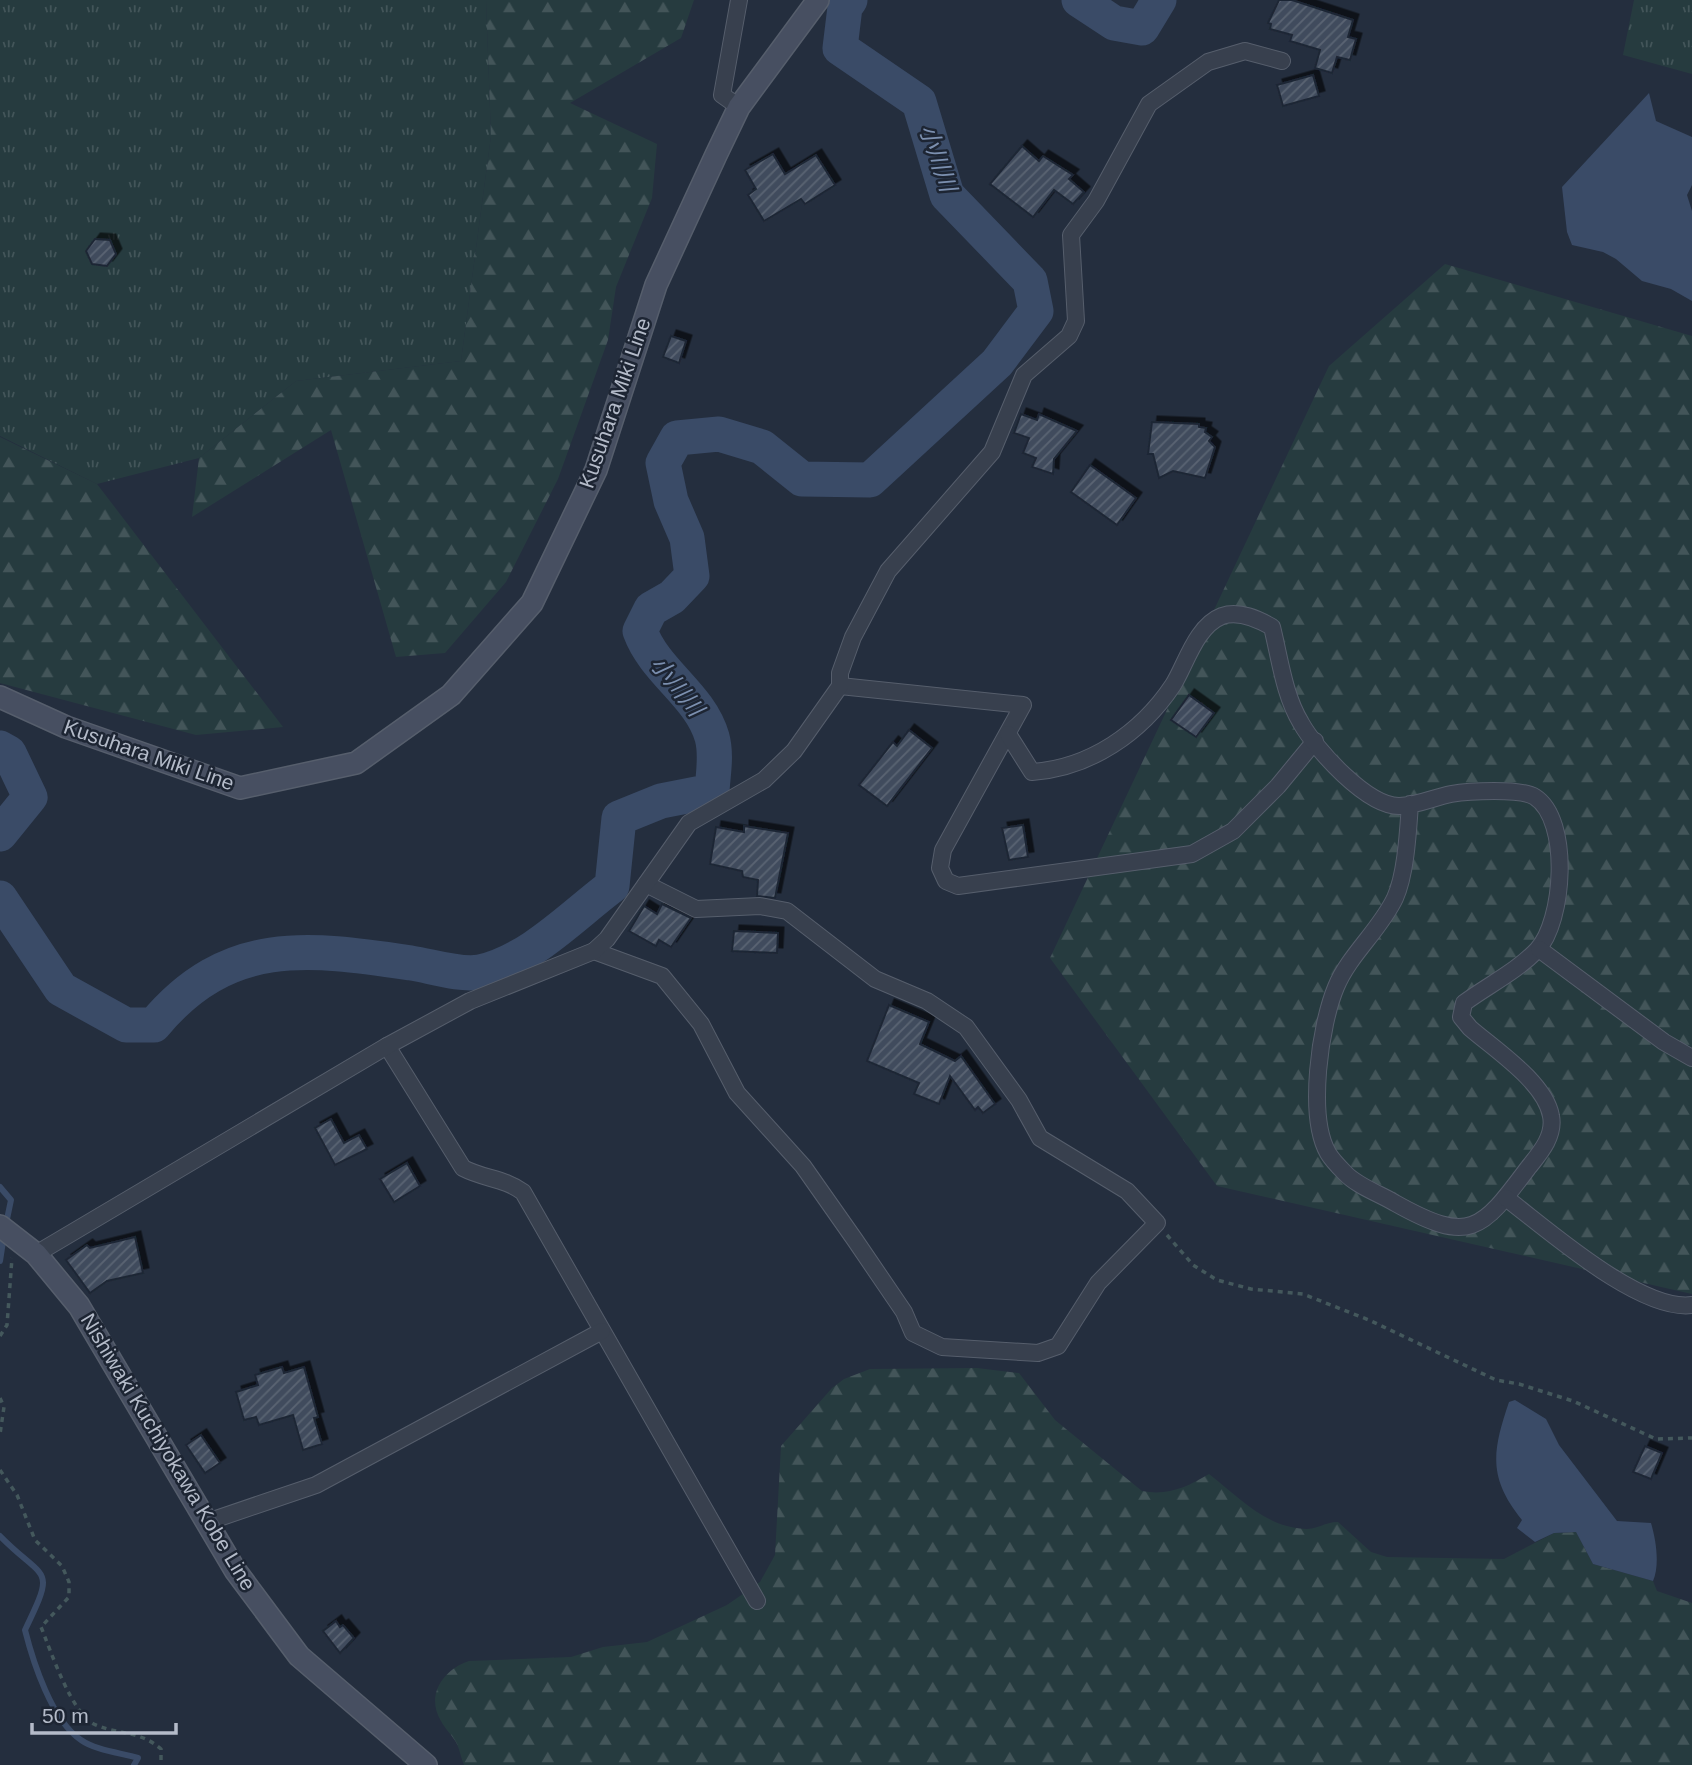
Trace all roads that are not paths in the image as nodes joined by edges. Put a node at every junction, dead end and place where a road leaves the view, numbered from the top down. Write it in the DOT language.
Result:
graph roads {
  1 [pos="739,0"];
  2 [pos="818,0"];
  3 [pos="1282,61"];
  4 [pos="739,107"];
  5 [pos="839,686"];
  6 [pos="0,697"];
  7 [pos="1008,734"];
  8 [pos="1315,741"];
  9 [pos="1410,804"];
  10 [pos="646,884"];
  11 [pos="1539,949"];
  12 [pos="594,951"];
  13 [pos="387,1046"];
  14 [pos="1692,1058"];
  15 [pos="1506,1198"];
  16 [pos="8,1232"];
  17 [pos="36,1254"];
  18 [pos="1692,1305"];
  19 [pos="602,1331"];
  20 [pos="207,1522"];
  21 [pos="757,1601"];
  22 [pos="426,1765"];
  1 -- 4 [label="street"];
  2 -- 4 [label="main road, Kusuhara Miki Line"];
  3 -- 5 [label="street"];
  4 -- 6 [label="main road, Kusuhara Miki Line"];
  5 -- 7 [label="street"];
  5 -- 10 [label="street"];
  7 -- 8 [label="street"];
  7 -- 8 [label="street"];
  8 -- 9 [label="street"];
  9 -- 11 [label="street"];
  9 -- 15 [label="street"];
  10 -- 12 [label="street"];
  10 -- 12 [label="street"];
  11 -- 14 [label="street"];
  11 -- 15 [label="street"];
  12 -- 13 [label="street"];
  13 -- 17 [label="street"];
  13 -- 19 [label="street"];
  15 -- 18 [label="street"];
  16 -- 17 [label="main road, Nishiwaki Kuchiyokawa Kobe Line"];
  17 -- 20 [label="main road, Nishiwaki Kuchiyokawa Kobe Line"];
  19 -- 20 [label="street"];
  19 -- 21 [label="street"];
  20 -- 22 [label="main road, Nishiwaki Kuchiyokawa Kobe Line"];
}
